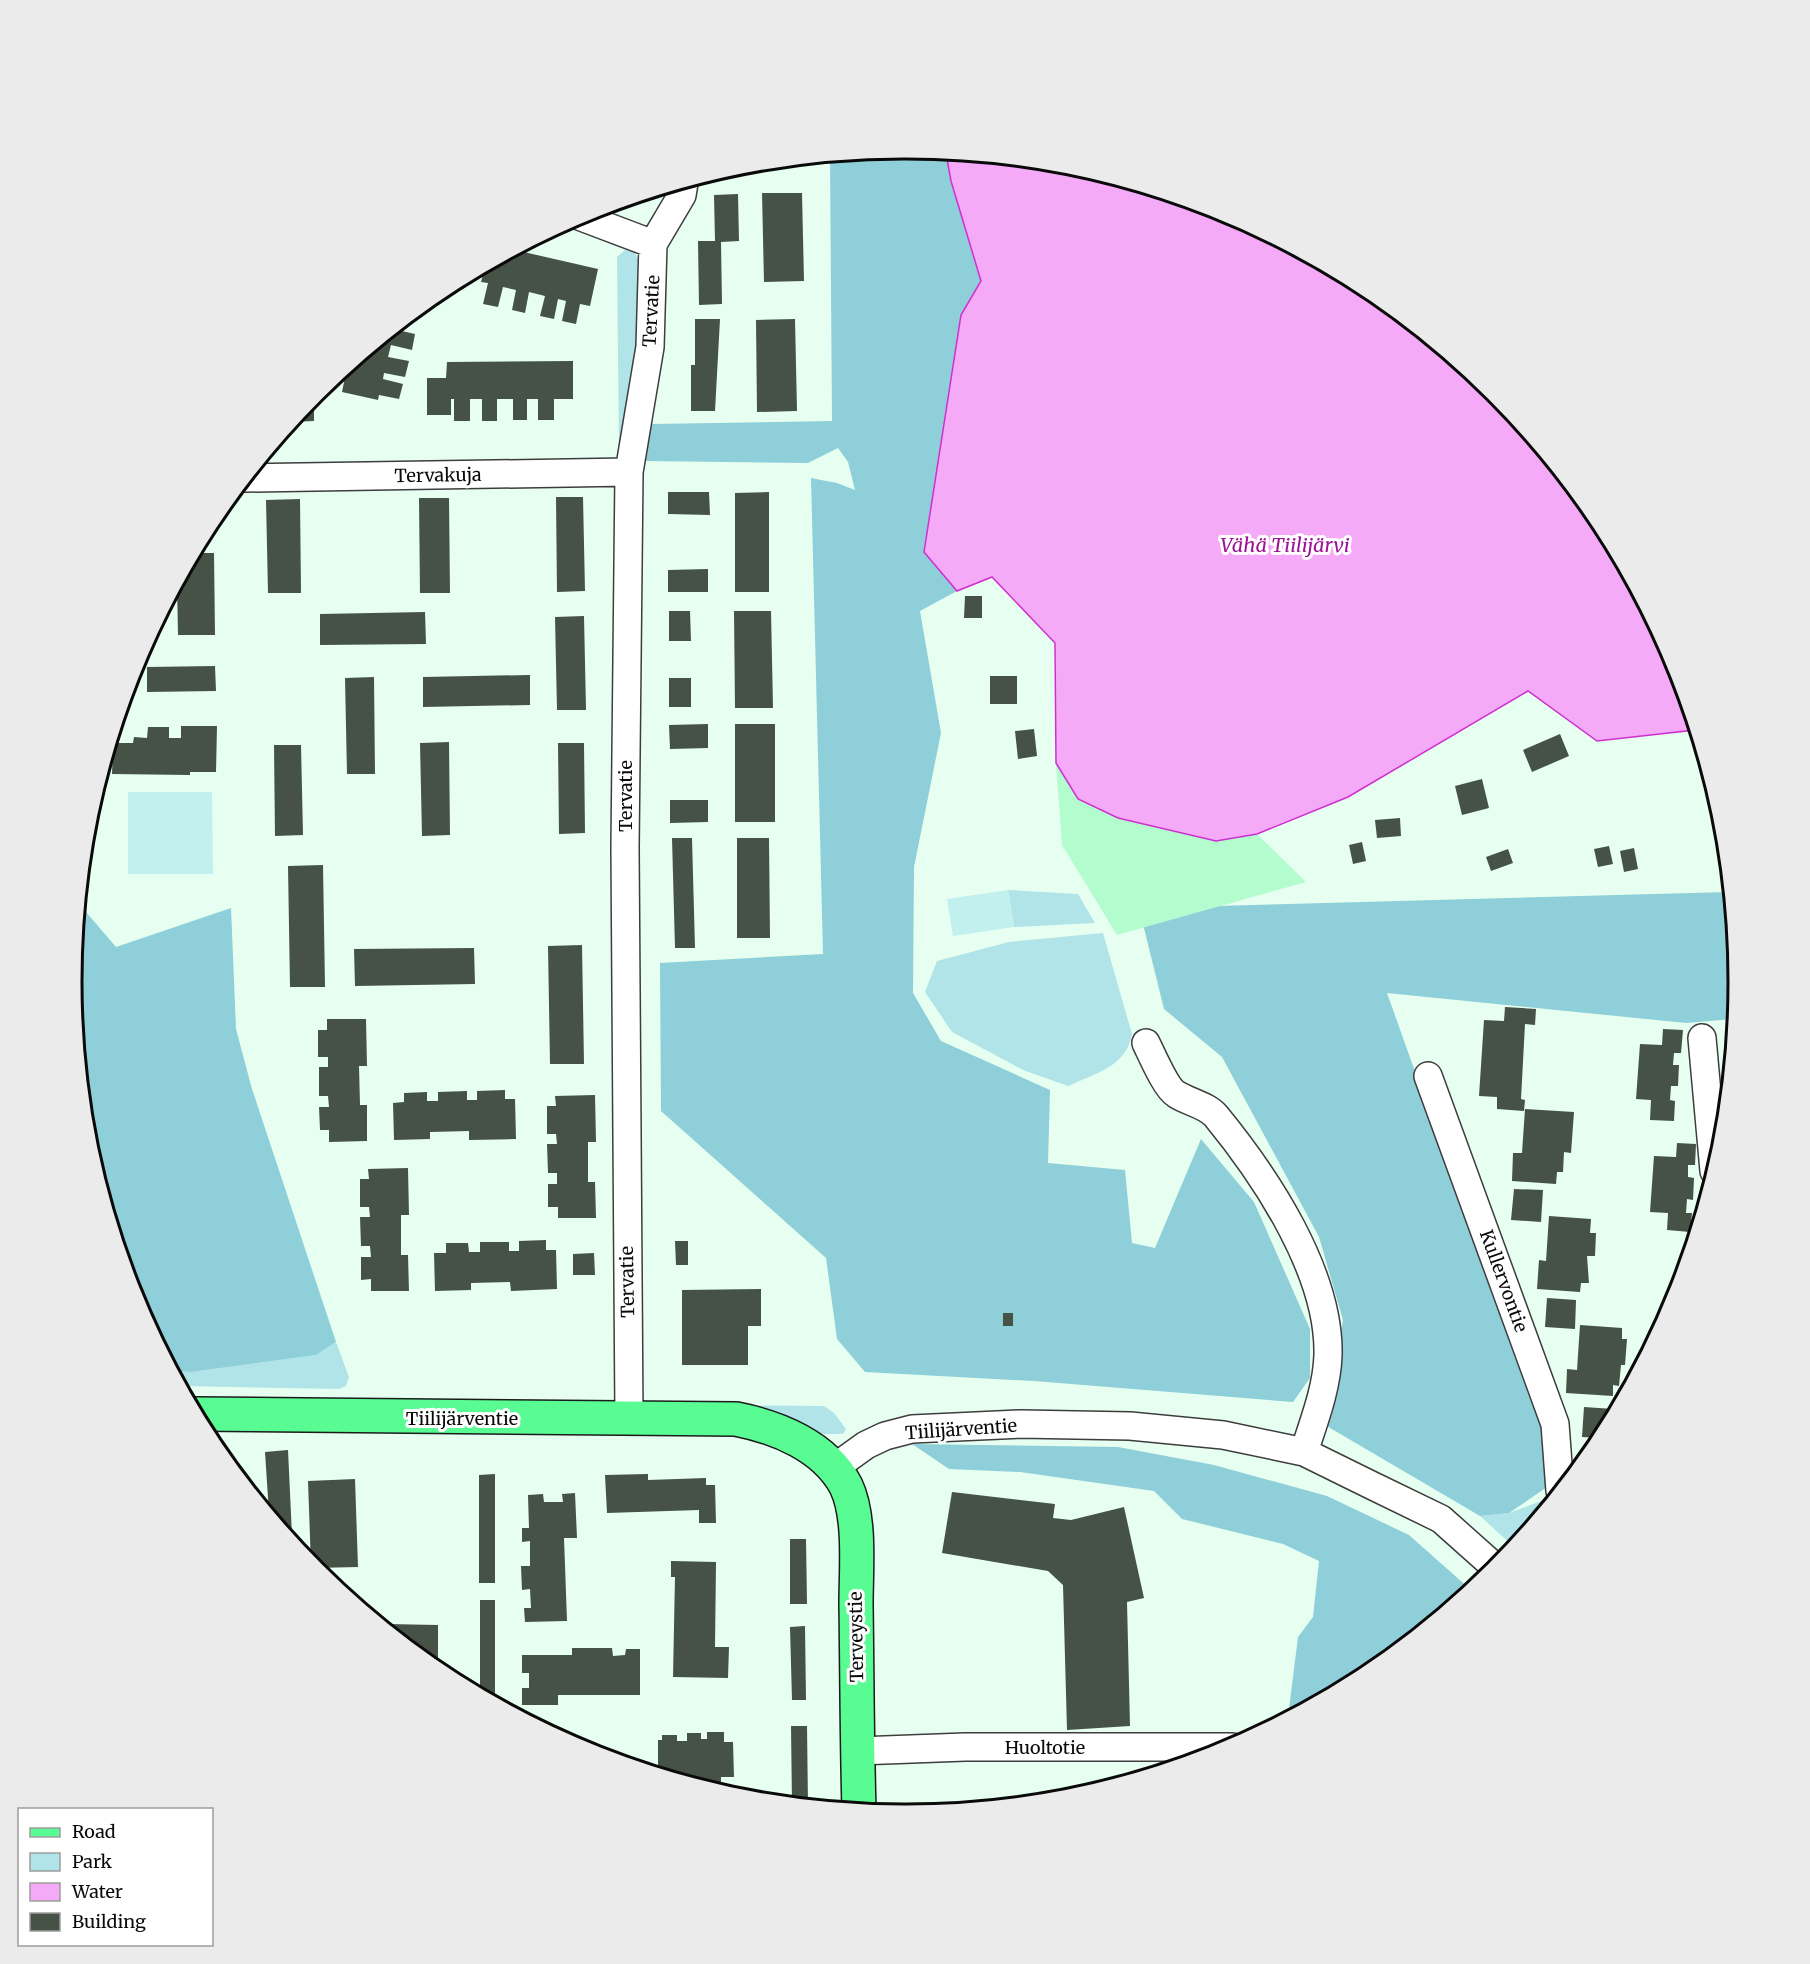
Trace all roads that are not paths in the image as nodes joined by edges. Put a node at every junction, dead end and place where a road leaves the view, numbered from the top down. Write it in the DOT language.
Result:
graph roads {
  1 [pos="683,191"];
  2 [pos="592,221"];
  3 [pos="653,244"];
  4 [pos="629,472"];
  5 [pos="255,478"];
  6 [pos="1702,1038"];
  7 [pos="1146,1043"];
  8 [pos="1428,1076"];
  9 [pos="1712,1144"];
  10 [pos="206,1414"];
  11 [pos="629,1419"];
  12 [pos="1304,1452"];
  13 [pos="834,1468"];
  14 [pos="1559,1481"];
  15 [pos="1489,1562"];
  16 [pos="1207,1747"];
  17 [pos="858,1751"];
  18 [pos="859,1803"];
  1 -- 3 [label="street, Tervatie"];
  2 -- 3 [label="street"];
  3 -- 4 [label="street, Tervatie"];
  4 -- 5 [label="street, Tervakuja"];
  4 -- 11 [label="street, Tervatie"];
  6 -- 9 [label="street"];
  7 -- 12 [label="street"];
  8 -- 14 [label="street, Kullervontie"];
  10 -- 11 [label="main road, Tiilijärventie"];
  11 -- 13 [label="main road, Tiilijärventie"];
  12 -- 13 [label="street, Tiilijärventie"];
  12 -- 15 [label="street, Tiilijärventie"];
  13 -- 17 [label="main road, Terveystie"];
  16 -- 17 [label="street, Huoltotie"];
  17 -- 18 [label="main road, Terveystie"];
}
